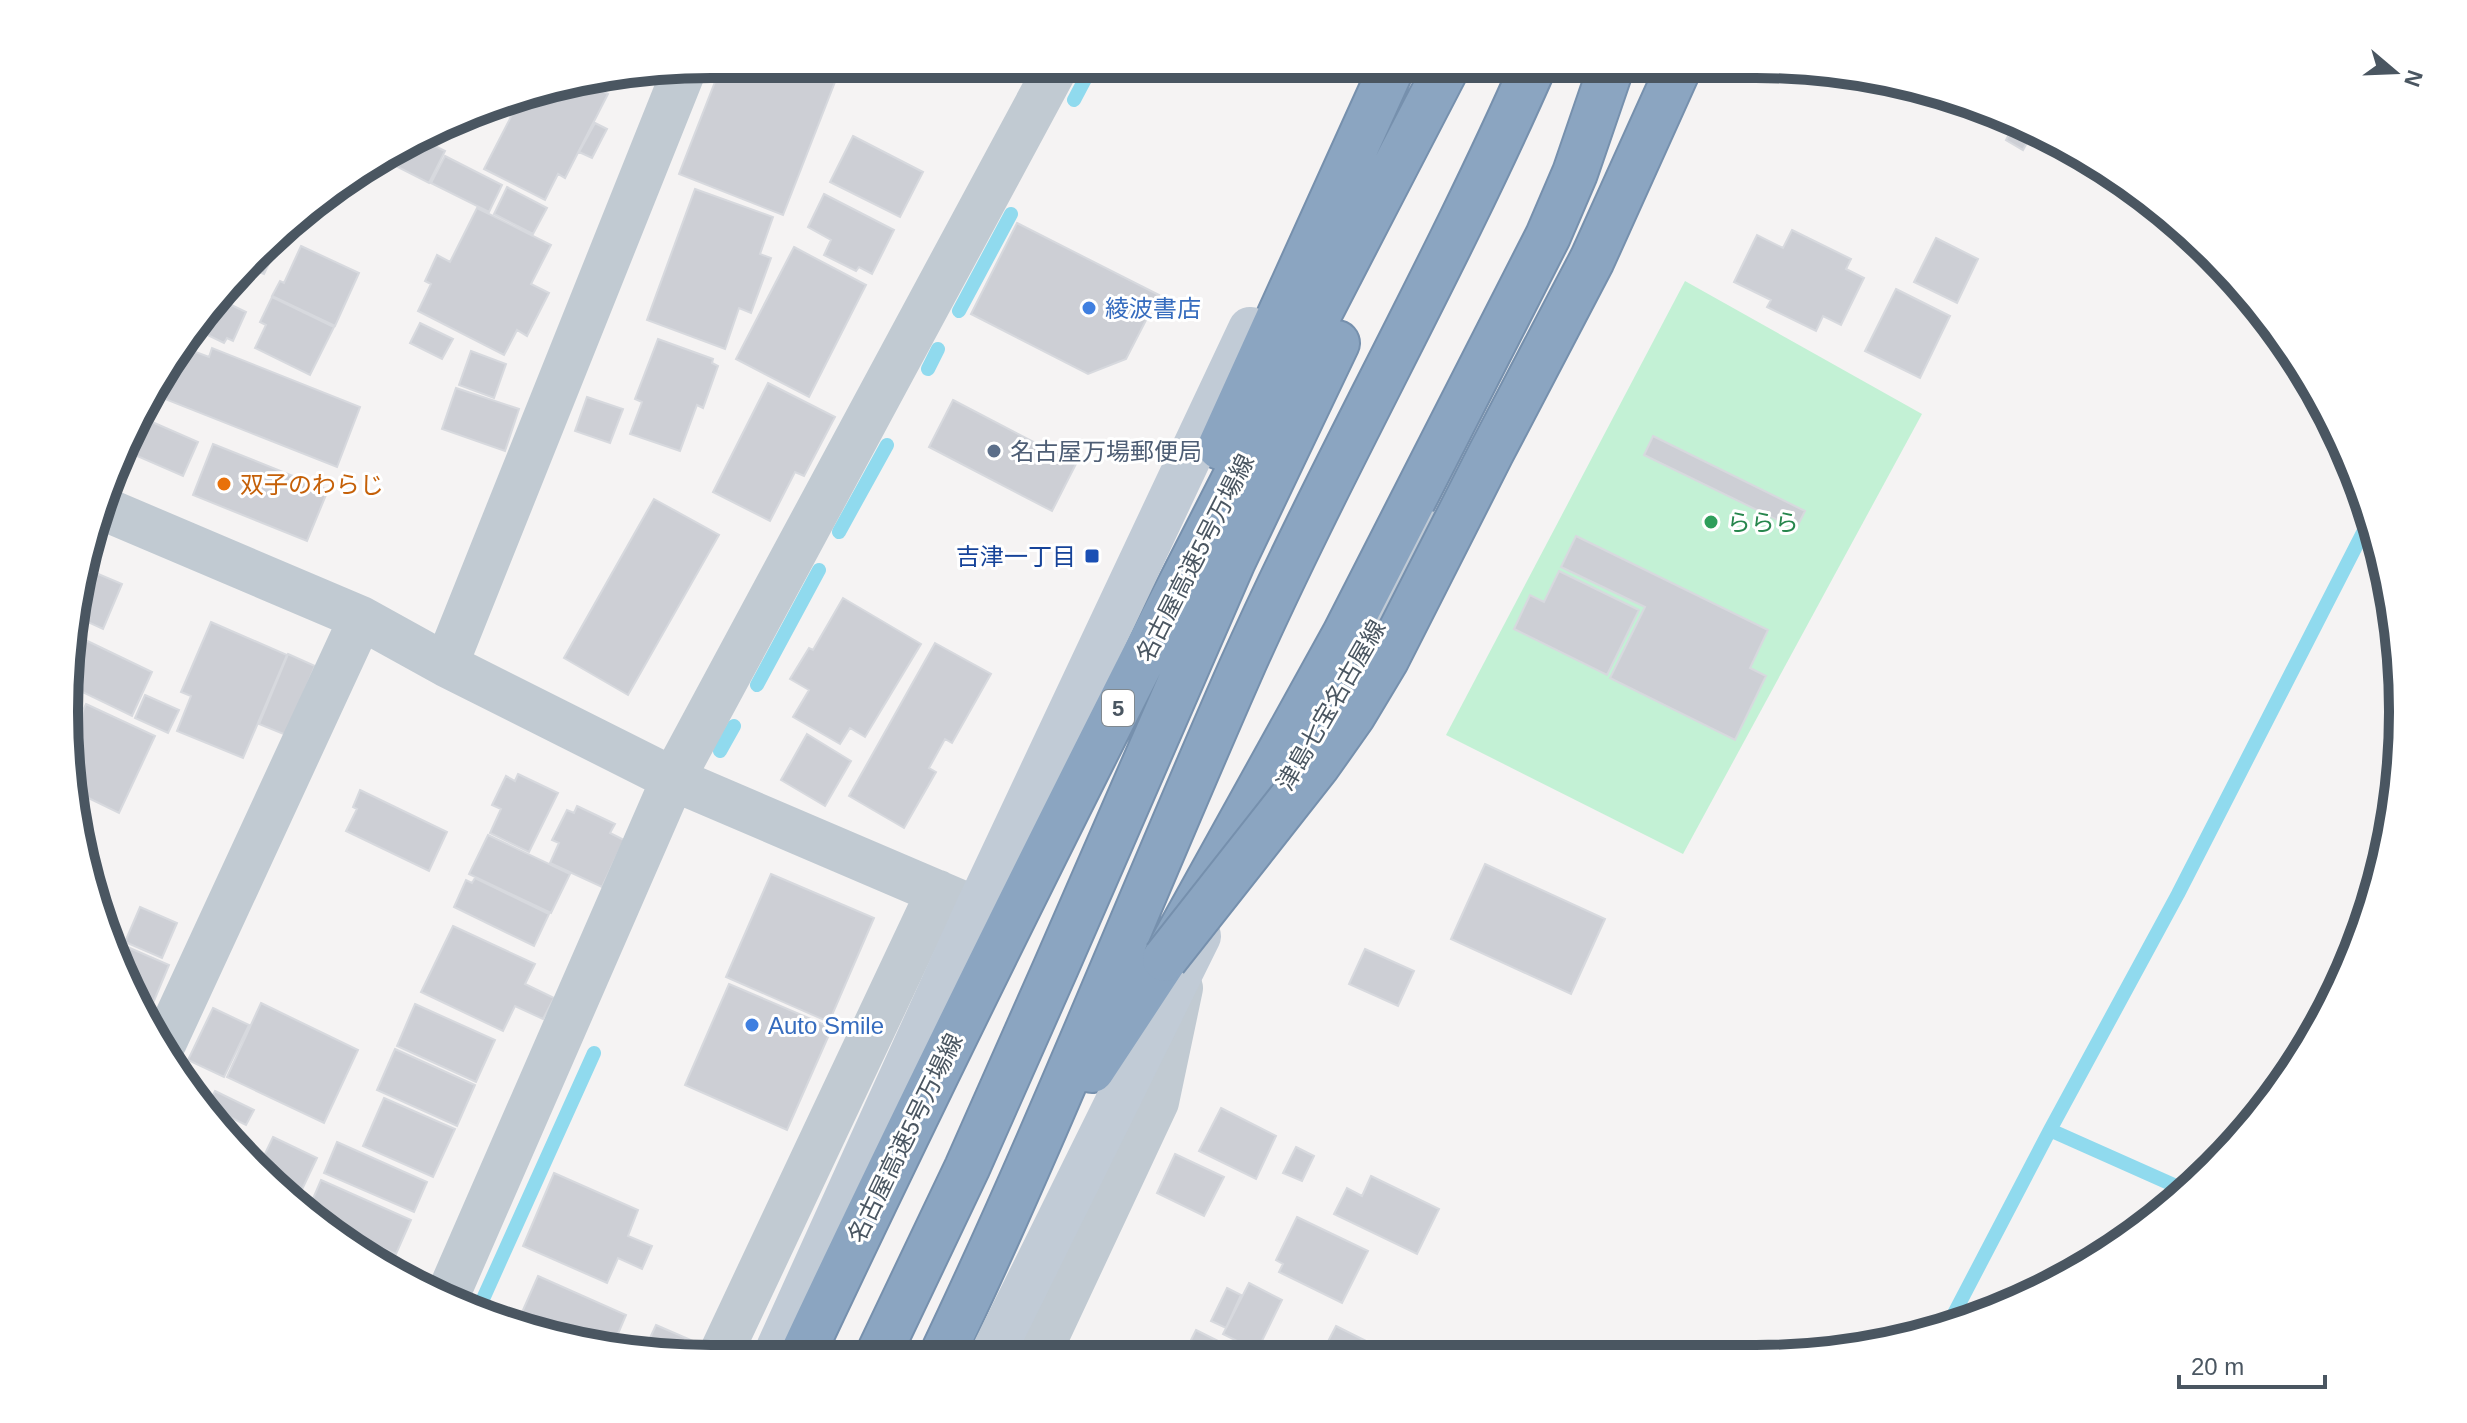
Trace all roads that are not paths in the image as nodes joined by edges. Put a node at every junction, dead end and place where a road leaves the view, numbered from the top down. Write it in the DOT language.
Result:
graph roads {
  1 [pos="1050,78"];
  2 [pos="1369,78"];
  3 [pos="1387,78"];
  4 [pos="1441,78"];
  5 [pos="1463,78"];
  6 [pos="1528,78"];
  7 [pos="1608,78"];
  8 [pos="1674,78"];
  9 [pos="1687,78"];
  10 [pos="681,79"];
  11 [pos="111,512"];
  12 [pos="361,618"];
  13 [pos="446,665"];
  14 [pos="673,779"];
  15 [pos="938,892"];
  16 [pos="989,924"];
  17 [pos="1176,958"];
  18 [pos="168,1036"];
  19 [pos="999,1236"];
  20 [pos="451,1289"];
  21 [pos="725,1345"];
  22 [pos="780,1345"];
  23 [pos="806,1345"];
  24 [pos="883,1345"];
  25 [pos="947,1345"];
  26 [pos="997,1345"];
  27 [pos="1043,1345"];
  1 -- 14 [label="street"];
  2 -- 16 [label="main road"];
  3 -- 16 [label="highway"];
  4 -- 16 [label="highway, 名古屋高速5号万場線 / 5"];
  5 -- 24 [label="highway"];
  6 -- 19 [label="highway"];
  7 -- 17 [label="highway, bridge"];
  8 -- 17 [label="highway, bridge"];
  9 -- 17 [label="main road, 津島七宝名古屋線"];
  10 -- 13 [label="street"];
  11 -- 12 [label="street"];
  12 -- 13 [label="street"];
  12 -- 18 [label="street"];
  13 -- 14 [label="street"];
  14 -- 15 [label="street"];
  14 -- 20 [label="street"];
  15 -- 16 [label="street"];
  15 -- 21 [label="street"];
  16 -- 22 [label="main road"];
  16 -- 23 [label="highway, 名古屋高速5号万場線 / 5"];
  17 -- 19 [label="highway"];
  17 -- 26 [label="main road, 津島七宝名古屋線"];
  17 -- 27 [label="street"];
  19 -- 25 [label="highway"];
}
